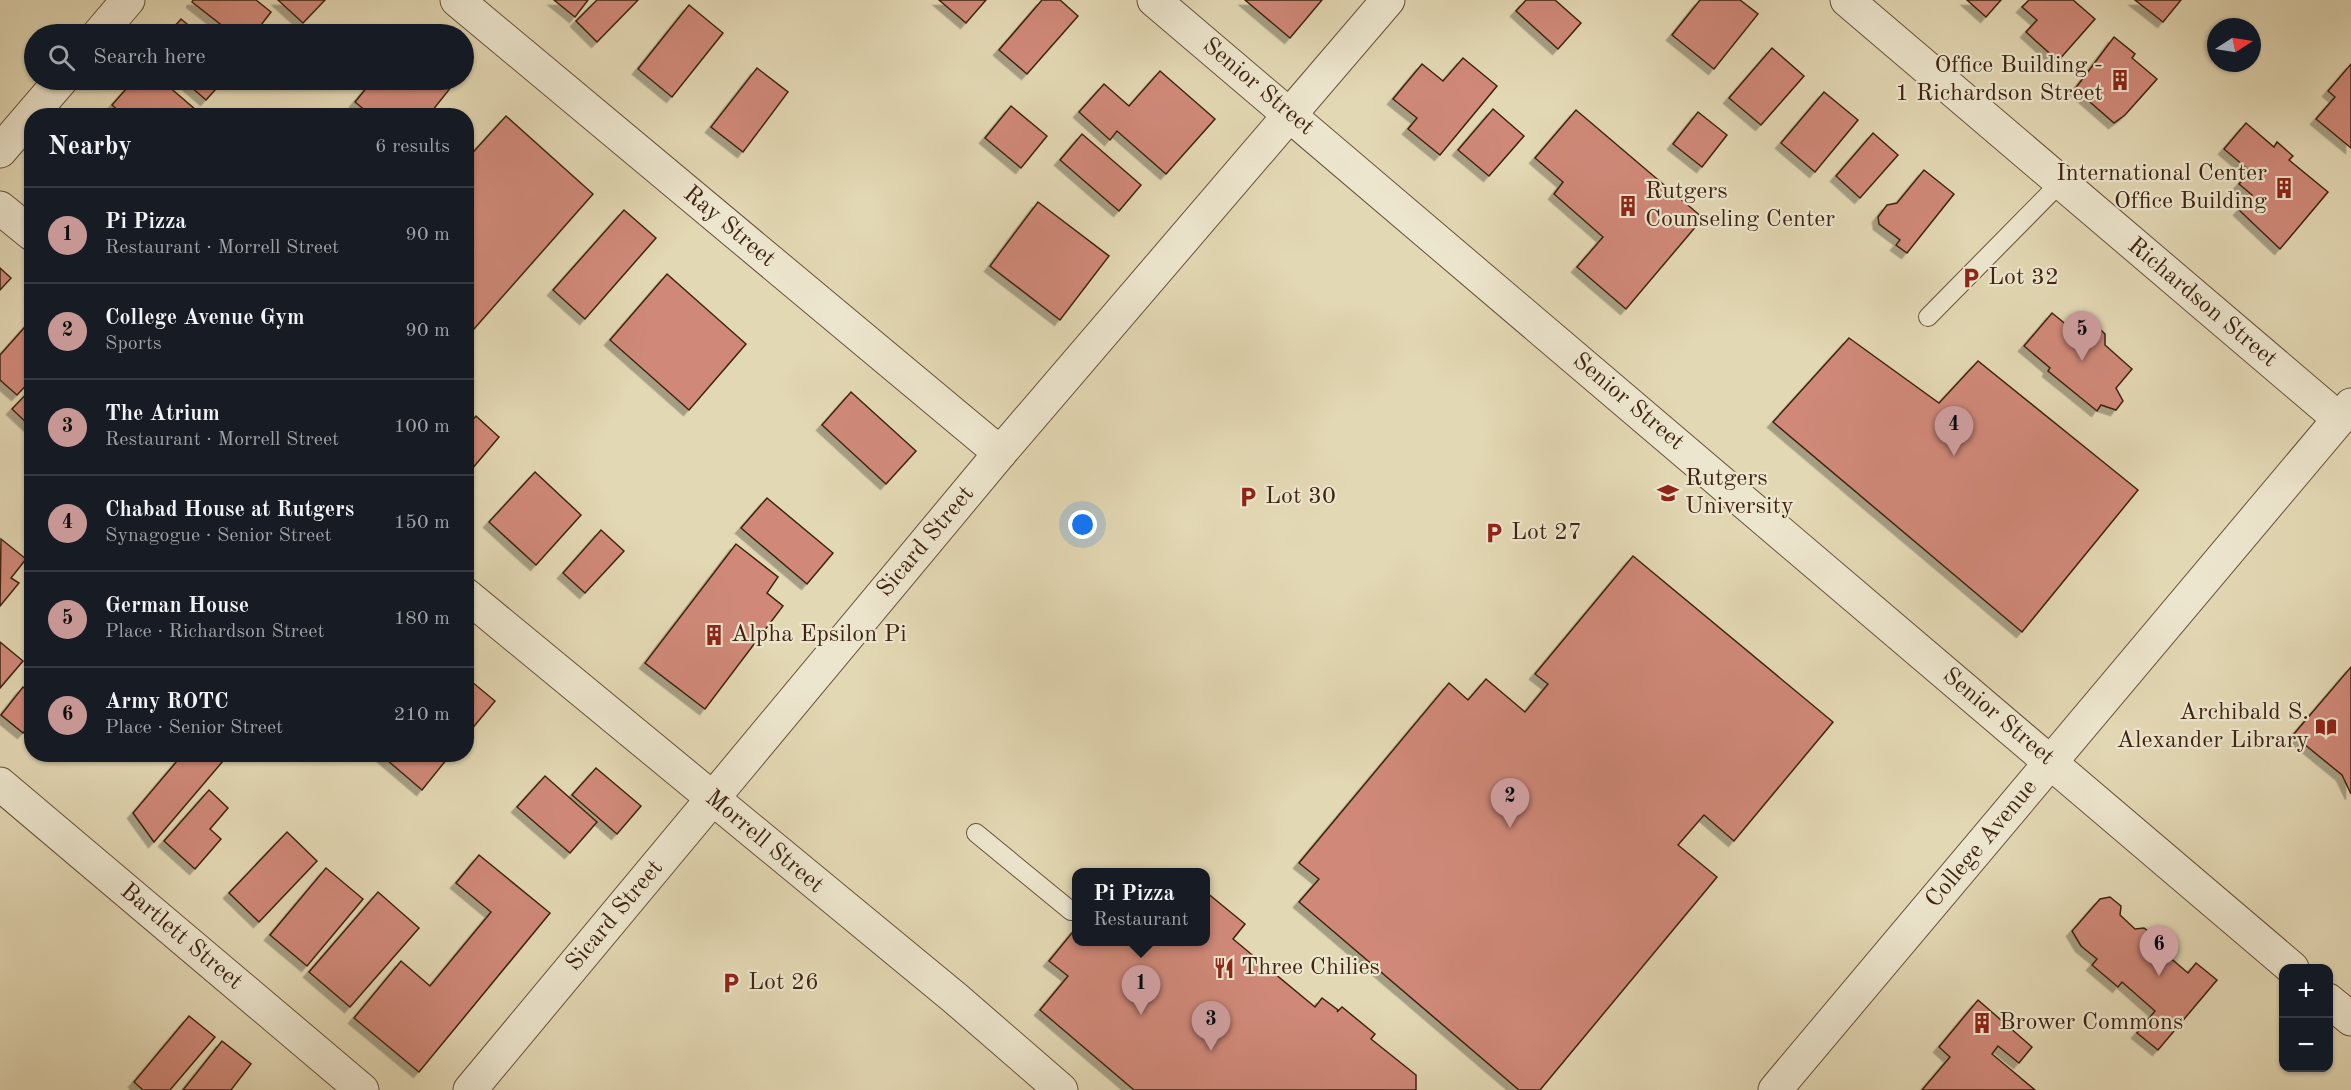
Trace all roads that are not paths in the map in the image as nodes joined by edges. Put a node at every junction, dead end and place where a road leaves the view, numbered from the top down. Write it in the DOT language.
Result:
graph roads {
  1 [pos="128,0"];
  2 [pos="457,0"];
  3 [pos="1154,0"];
  4 [pos="1388,0"];
  5 [pos="1846,0"];
  6 [pos="108,24"];
  7 [pos="52,90"];
  8 [pos="37,108"];
  9 [pos="1290,114"];
  10 [pos="24,123"];
  11 [pos="0,151"];
  12 [pos="2061,183"];
  13 [pos="0,208"];
  14 [pos="24,228"];
  15 [pos="1928,317"];
  16 [pos="2345,412"];
  17 [pos="1000,453"];
  18 [pos="474,602"];
  19 [pos="2051,762"];
  20 [pos="0,784"];
  21 [pos="712,799"];
  22 [pos="976,833"];
  23 [pos="1071,911"];
  24 [pos="2286,964"];
  25 [pos="2333,1004"];
  26 [pos="2351,1019"];
  27 [pos="362,1090"];
  28 [pos="470,1090"];
  29 [pos="1061,1090"];
  30 [pos="1775,1090"];
  1 -- 6 [label="street"];
  2 -- 17 [label="street, Ray Street"];
  3 -- 9 [label="street, Senior Street"];
  4 -- 9 [label="street, Sicard Street"];
  5 -- 12 [label="street, Richardson Street"];
  7 -- 8 [label="street"];
  9 -- 17 [label="street, Sicard Street"];
  9 -- 19 [label="street, Senior Street"];
  10 -- 11 [label="street"];
  12 -- 15 [label="lane"];
  12 -- 16 [label="street, Richardson Street"];
  13 -- 14 [label="street"];
  16 -- 19 [label="street, College Avenue"];
  17 -- 21 [label="street, Sicard Street"];
  18 -- 21 [label="street, Morrell Street"];
  19 -- 24 [label="street, Senior Street"];
  19 -- 30 [label="street, College Avenue"];
  20 -- 27 [label="street, Bartlett Street"];
  21 -- 28 [label="street, Sicard Street"];
  21 -- 29 [label="street, Morrell Street"];
  22 -- 23 [label="lane"];
  25 -- 26 [label="street"];
}
